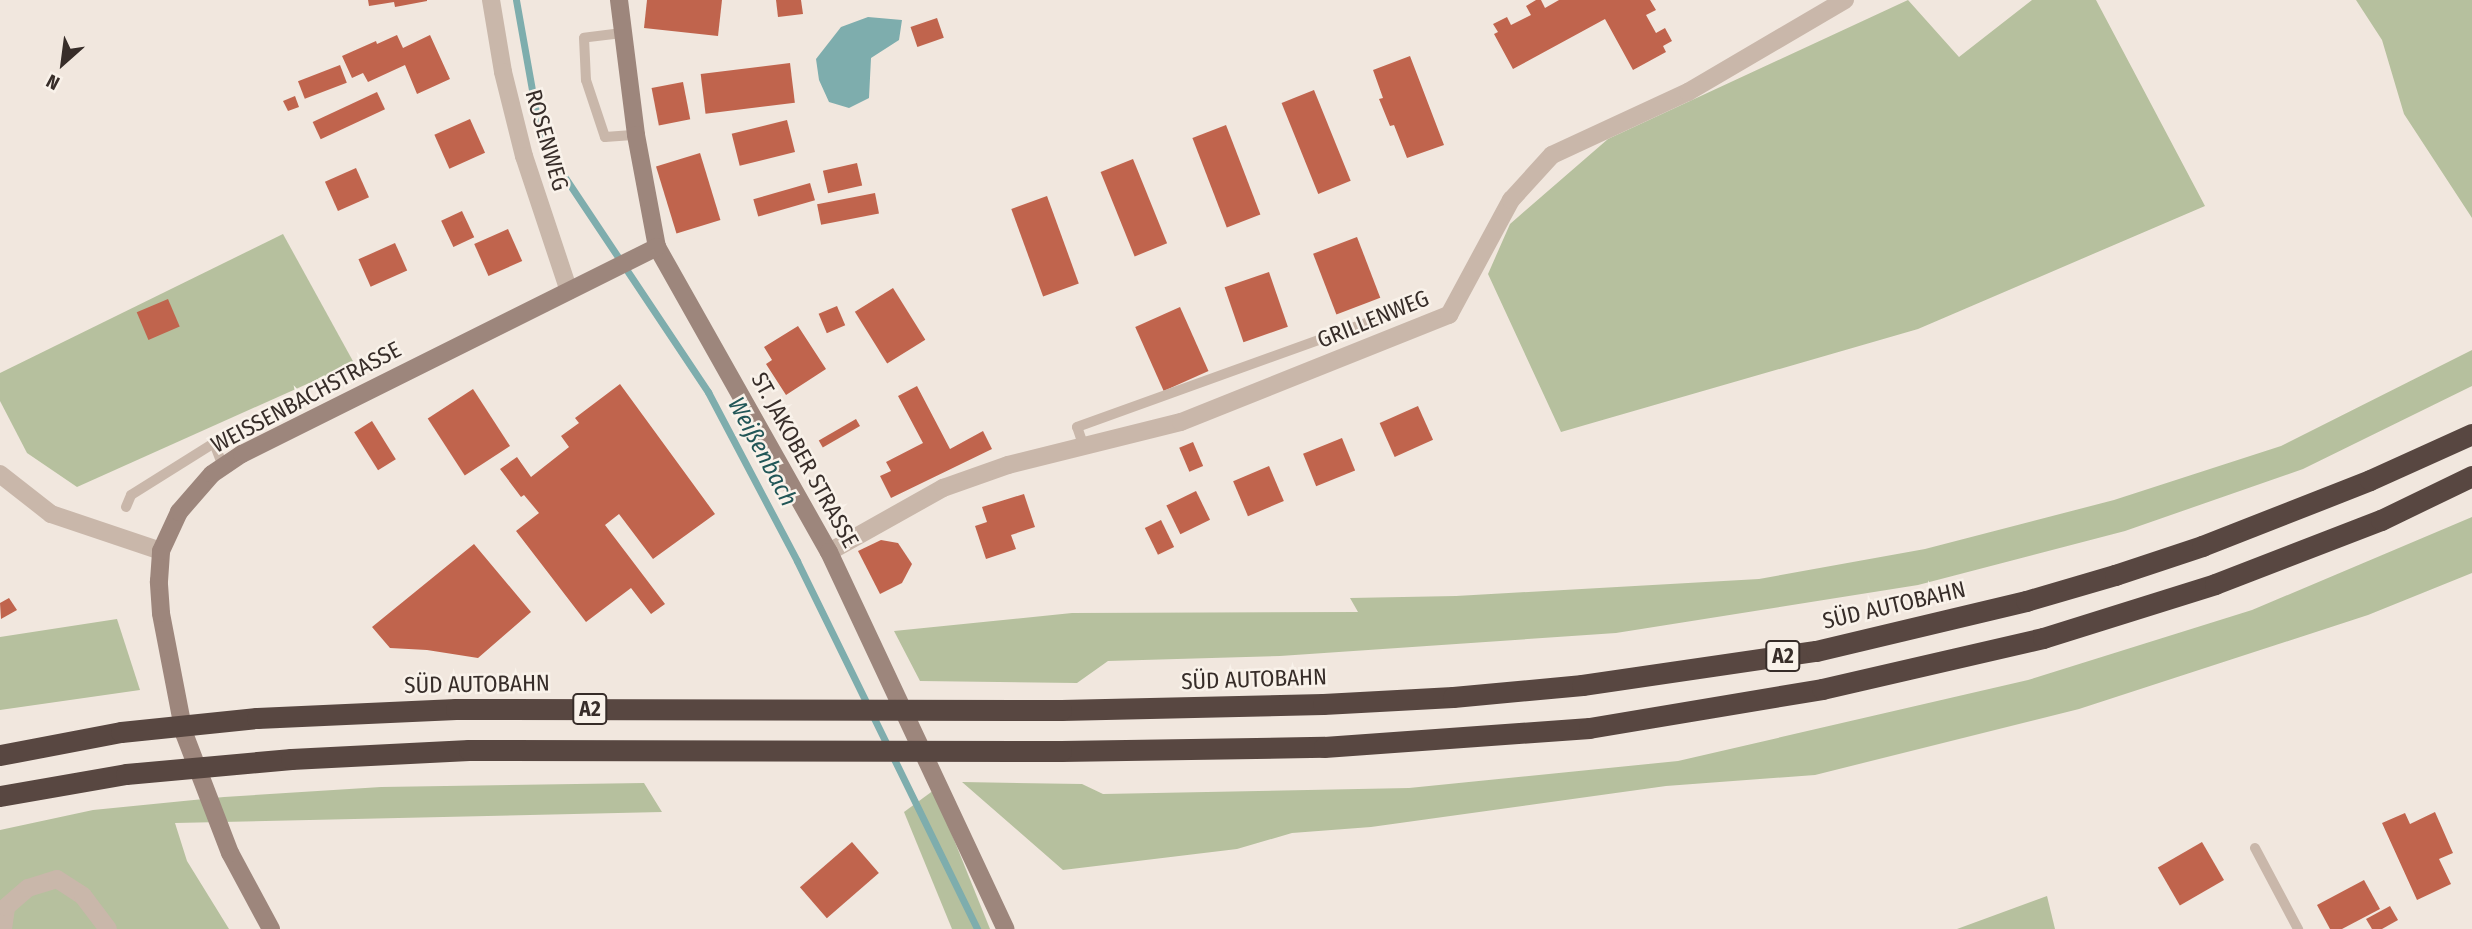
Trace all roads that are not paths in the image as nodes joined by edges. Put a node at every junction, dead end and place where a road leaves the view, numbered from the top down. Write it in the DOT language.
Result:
graph roads {
  1 [pos="491,0"];
  2 [pos="620,0"];
  3 [pos="1845,0"];
  4 [pos="622,33"];
  5 [pos="636,135"];
  6 [pos="657,247"];
  7 [pos="569,290"];
  8 [pos="1411,307"];
  9 [pos="2472,434"];
  10 [pos="1084,447"];
  11 [pos="223,467"];
  12 [pos="0,474"];
  13 [pos="2472,476"];
  14 [pos="126,506"];
  15 [pos="161,551"];
  16 [pos="829,552"];
  17 [pos="0,755"];
  18 [pos="0,796"];
  19 [pos="2255,848"];
  20 [pos="3,929"];
  21 [pos="107,929"];
  22 [pos="271,929"];
  23 [pos="1006,929"];
  24 [pos="2298,929"];
  1 -- 7 [label="street, ROSENWEG"];
  2 -- 4 [label="main road, ST. JAKOBER STRASSE"];
  3 -- 10 [label="street, GRILLENWEG"];
  4 -- 5 [label="main road, ST. JAKOBER STRASSE"];
  4 -- 5 [label="lane"];
  5 -- 6 [label="main road, ST. JAKOBER STRASSE"];
  6 -- 7 [label="main road, WEISSENBACHSTRASSE"];
  6 -- 16 [label="main road, ST. JAKOBER STRASSE"];
  7 -- 11 [label="main road, WEISSENBACHSTRASSE"];
  8 -- 10 [label="lane"];
  9 -- 17 [label="highway, SÜD AUTOBAHN / A2, bridge"];
  10 -- 16 [label="street, GRILLENWEG"];
  11 -- 14 [label="lane"];
  11 -- 15 [label="main road, WEISSENBACHSTRASSE"];
  12 -- 15 [label="street"];
  13 -- 18 [label="highway, A2, bridge"];
  15 -- 22 [label="main road, WEISSENBACHSTRASSE"];
  16 -- 23 [label="main road, ST. JAKOBER STRASSE"];
  19 -- 24 [label="lane"];
  20 -- 21 [label="street"];
}
